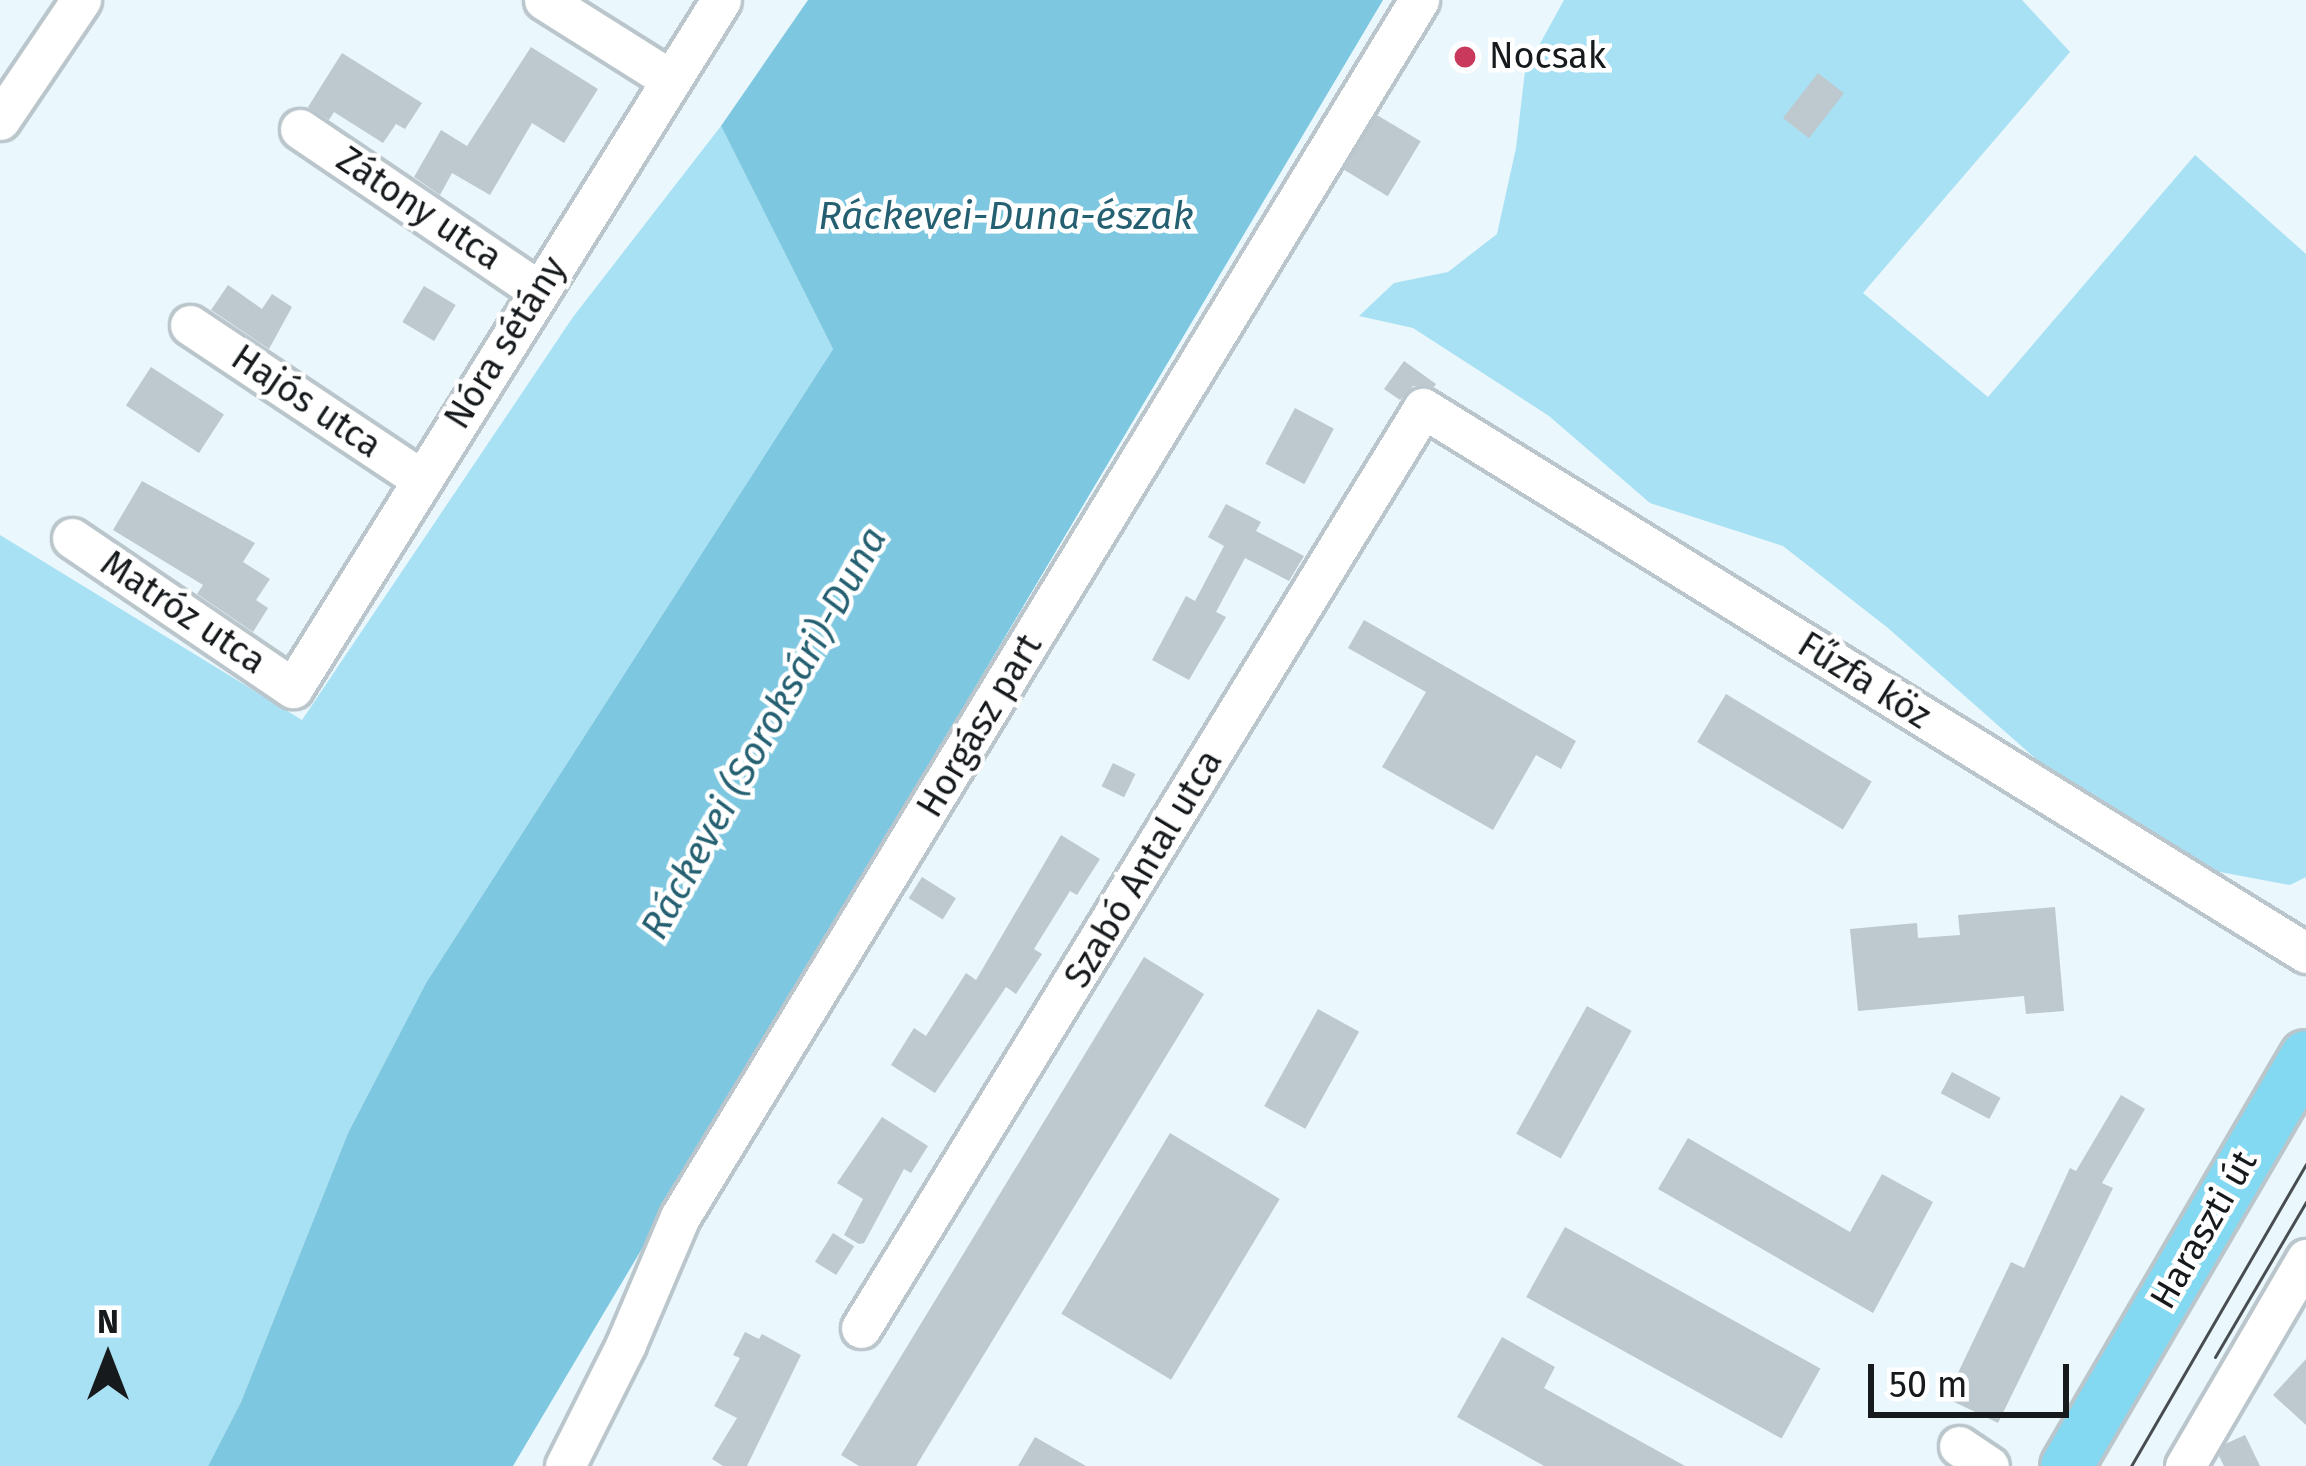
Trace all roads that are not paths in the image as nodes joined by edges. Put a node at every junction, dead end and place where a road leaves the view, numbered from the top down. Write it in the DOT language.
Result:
graph roads {
  1 [pos="81,0"];
  2 [pos="544,0"];
  3 [pos="721,0"];
  4 [pos="1419,0"];
  5 [pos="671,80"];
  6 [pos="0,120"];
  7 [pos="300,129"];
  8 [pos="538,290"];
  9 [pos="190,325"];
  10 [pos="1423,408"];
  11 [pos="422,480"];
  12 [pos="72,538"];
  13 [pos="293,688"];
  14 [pos="2306,953"];
  15 [pos="2306,1056"];
  16 [pos="2306,1258"];
  17 [pos="861,1328"];
  18 [pos="2068,1465"];
  19 [pos="566,1466"];
  20 [pos="2185,1466"];
  1 -- 6 [label="street"];
  2 -- 5 [label="street"];
  3 -- 5 [label="street, Nóra sétány"];
  4 -- 19 [label="street, Horgász part"];
  5 -- 8 [label="street, Nóra sétány"];
  7 -- 8 [label="street, Zátony utca"];
  8 -- 11 [label="street, Nóra sétány"];
  9 -- 11 [label="street, Hajós utca"];
  10 -- 14 [label="street, Fűzfa köz"];
  10 -- 17 [label="street, Szabó Antal utca"];
  11 -- 13 [label="street, Nóra sétány"];
  12 -- 13 [label="street, Matróz utca"];
  15 -- 18 [label="main road, Haraszti út"];
  16 -- 20 [label="street"];
}
